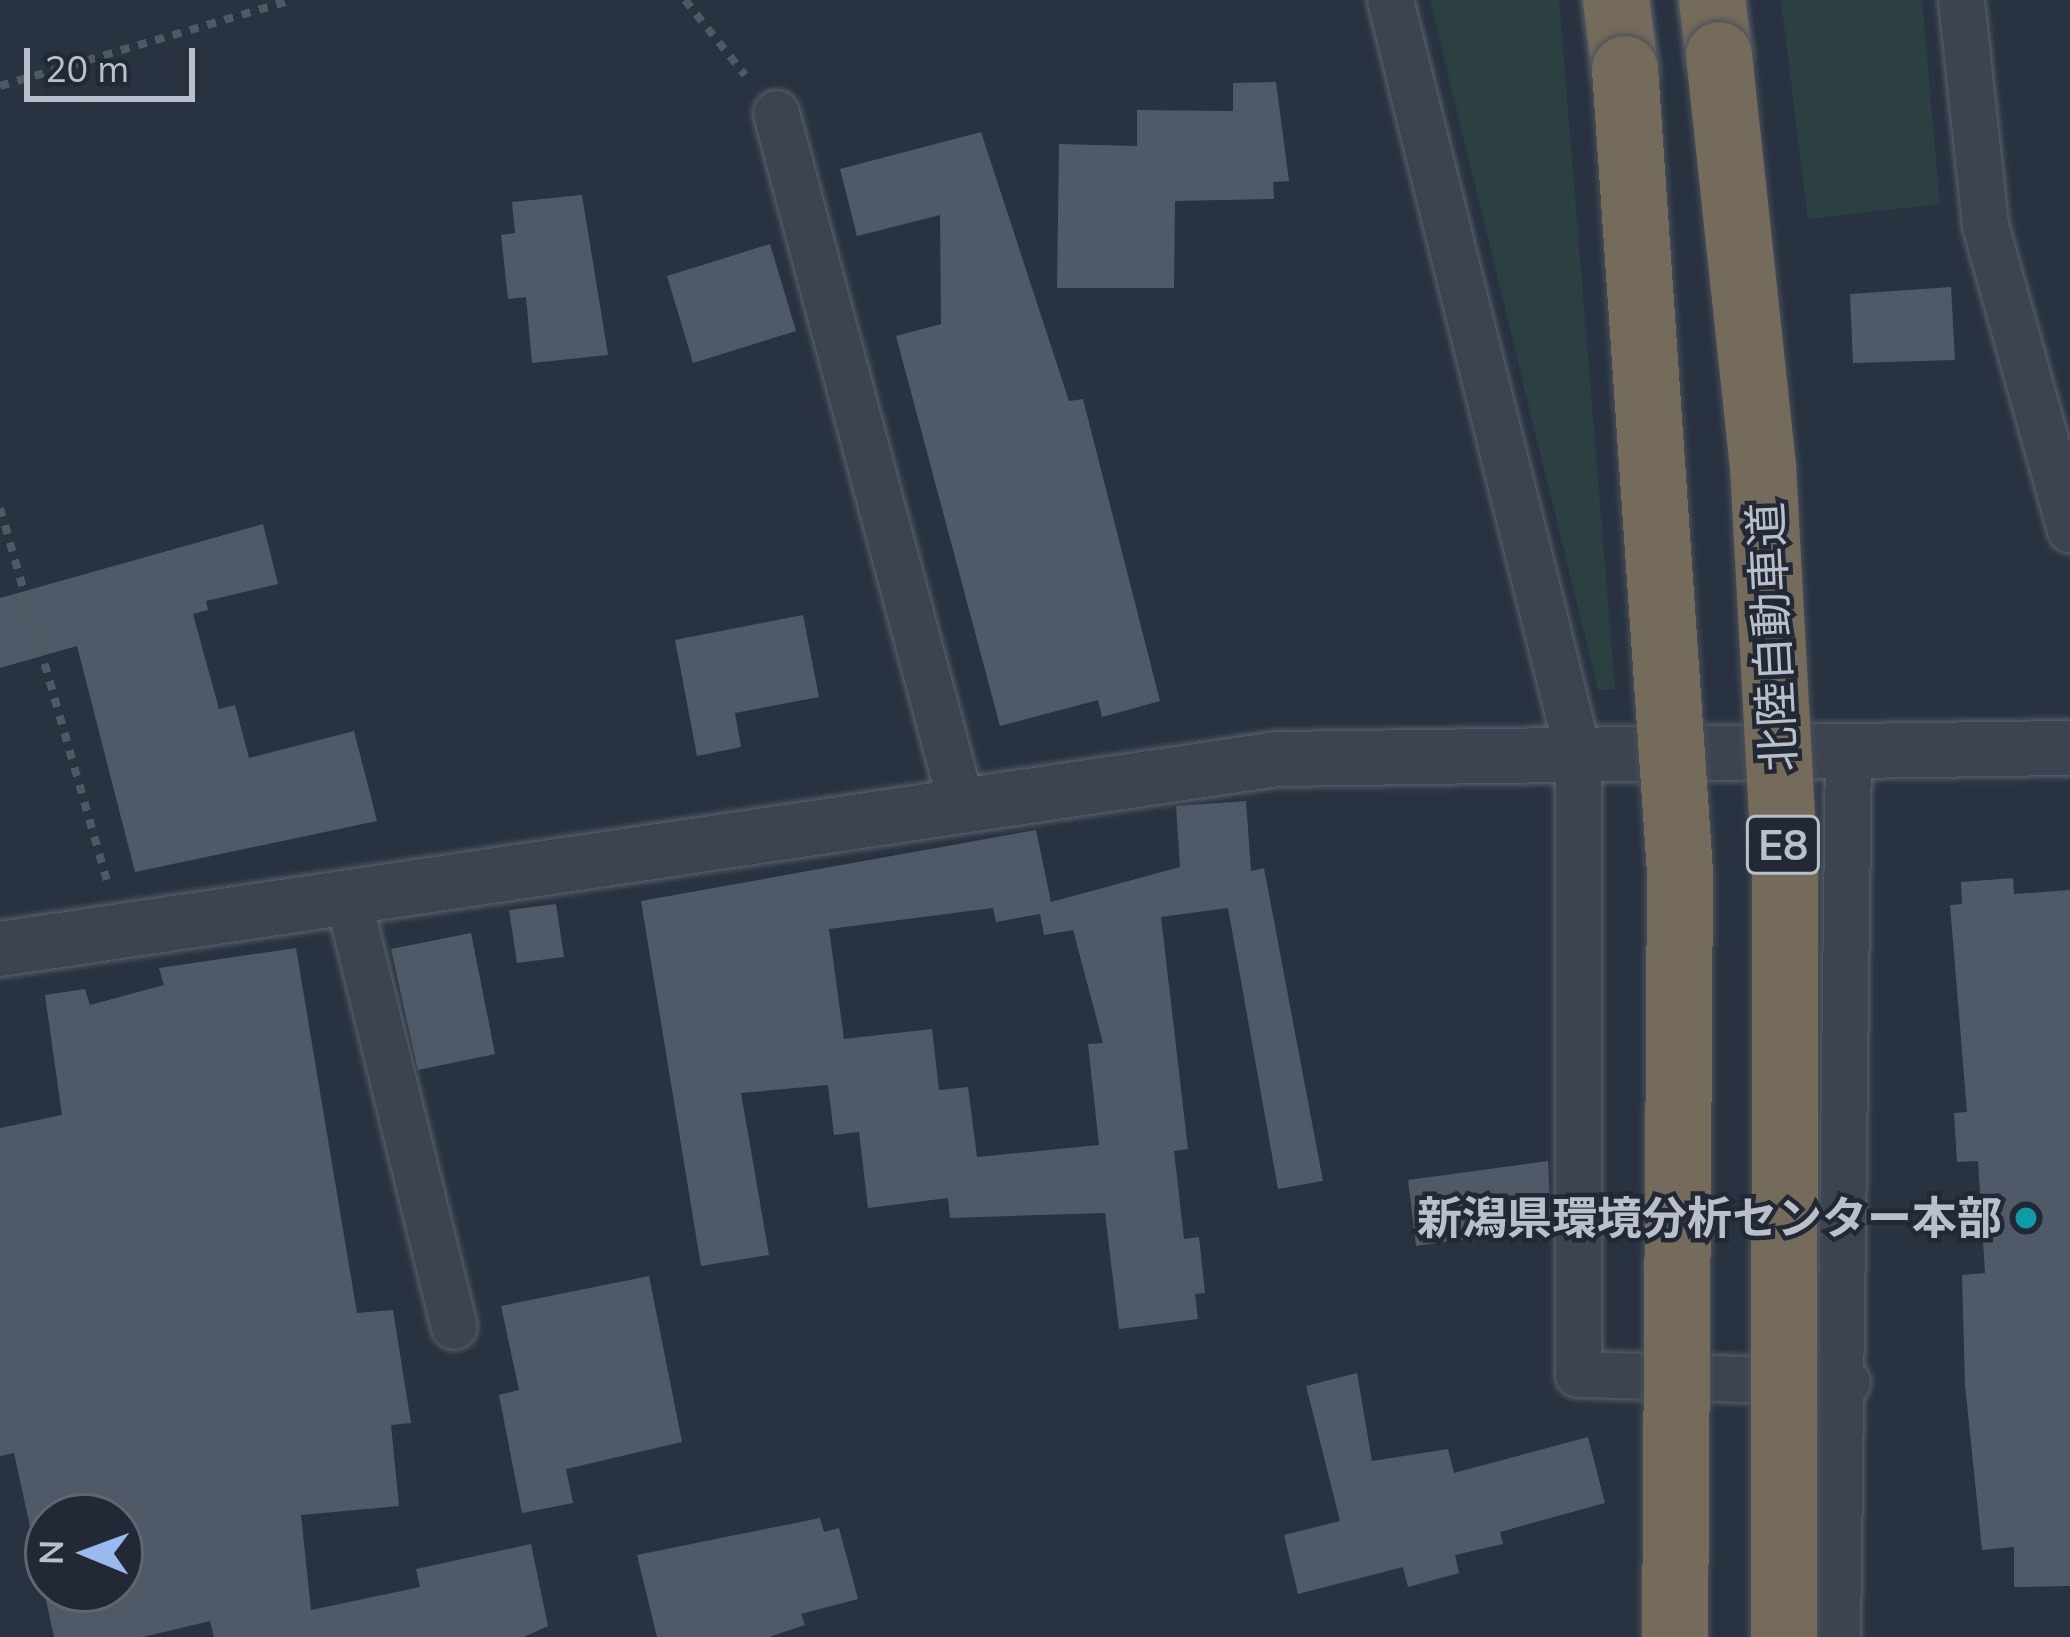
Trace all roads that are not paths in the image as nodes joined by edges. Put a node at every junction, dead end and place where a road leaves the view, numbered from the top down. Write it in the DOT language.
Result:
graph roads {
  1 [pos="1390,0"];
  2 [pos="1616,0"];
  3 [pos="1961,0"];
  4 [pos="1715,27"];
  5 [pos="776,113"];
  6 [pos="2070,529"];
  7 [pos="2070,748"];
  8 [pos="1848,749"];
  9 [pos="1578,754"];
  10 [pos="960,800"];
  11 [pos="346,895"];
  12 [pos="0,949"];
  13 [pos="454,1326"];
  14 [pos="1847,1382"];
  15 [pos="1675,1637"];
  16 [pos="1784,1637"];
  17 [pos="1837,1637"];
  1 -- 9 [label="street"];
  2 -- 15 [label="highway, E8, bridge"];
  3 -- 6 [label="street"];
  4 -- 16 [label="highway, 北陸自動車道 / E8, bridge"];
  5 -- 10 [label="street"];
  7 -- 8 [label="street"];
  8 -- 9 [label="street"];
  8 -- 14 [label="street"];
  9 -- 10 [label="street"];
  9 -- 14 [label="street"];
  10 -- 11 [label="street"];
  11 -- 12 [label="street"];
  11 -- 13 [label="street"];
  14 -- 17 [label="street"];
}
